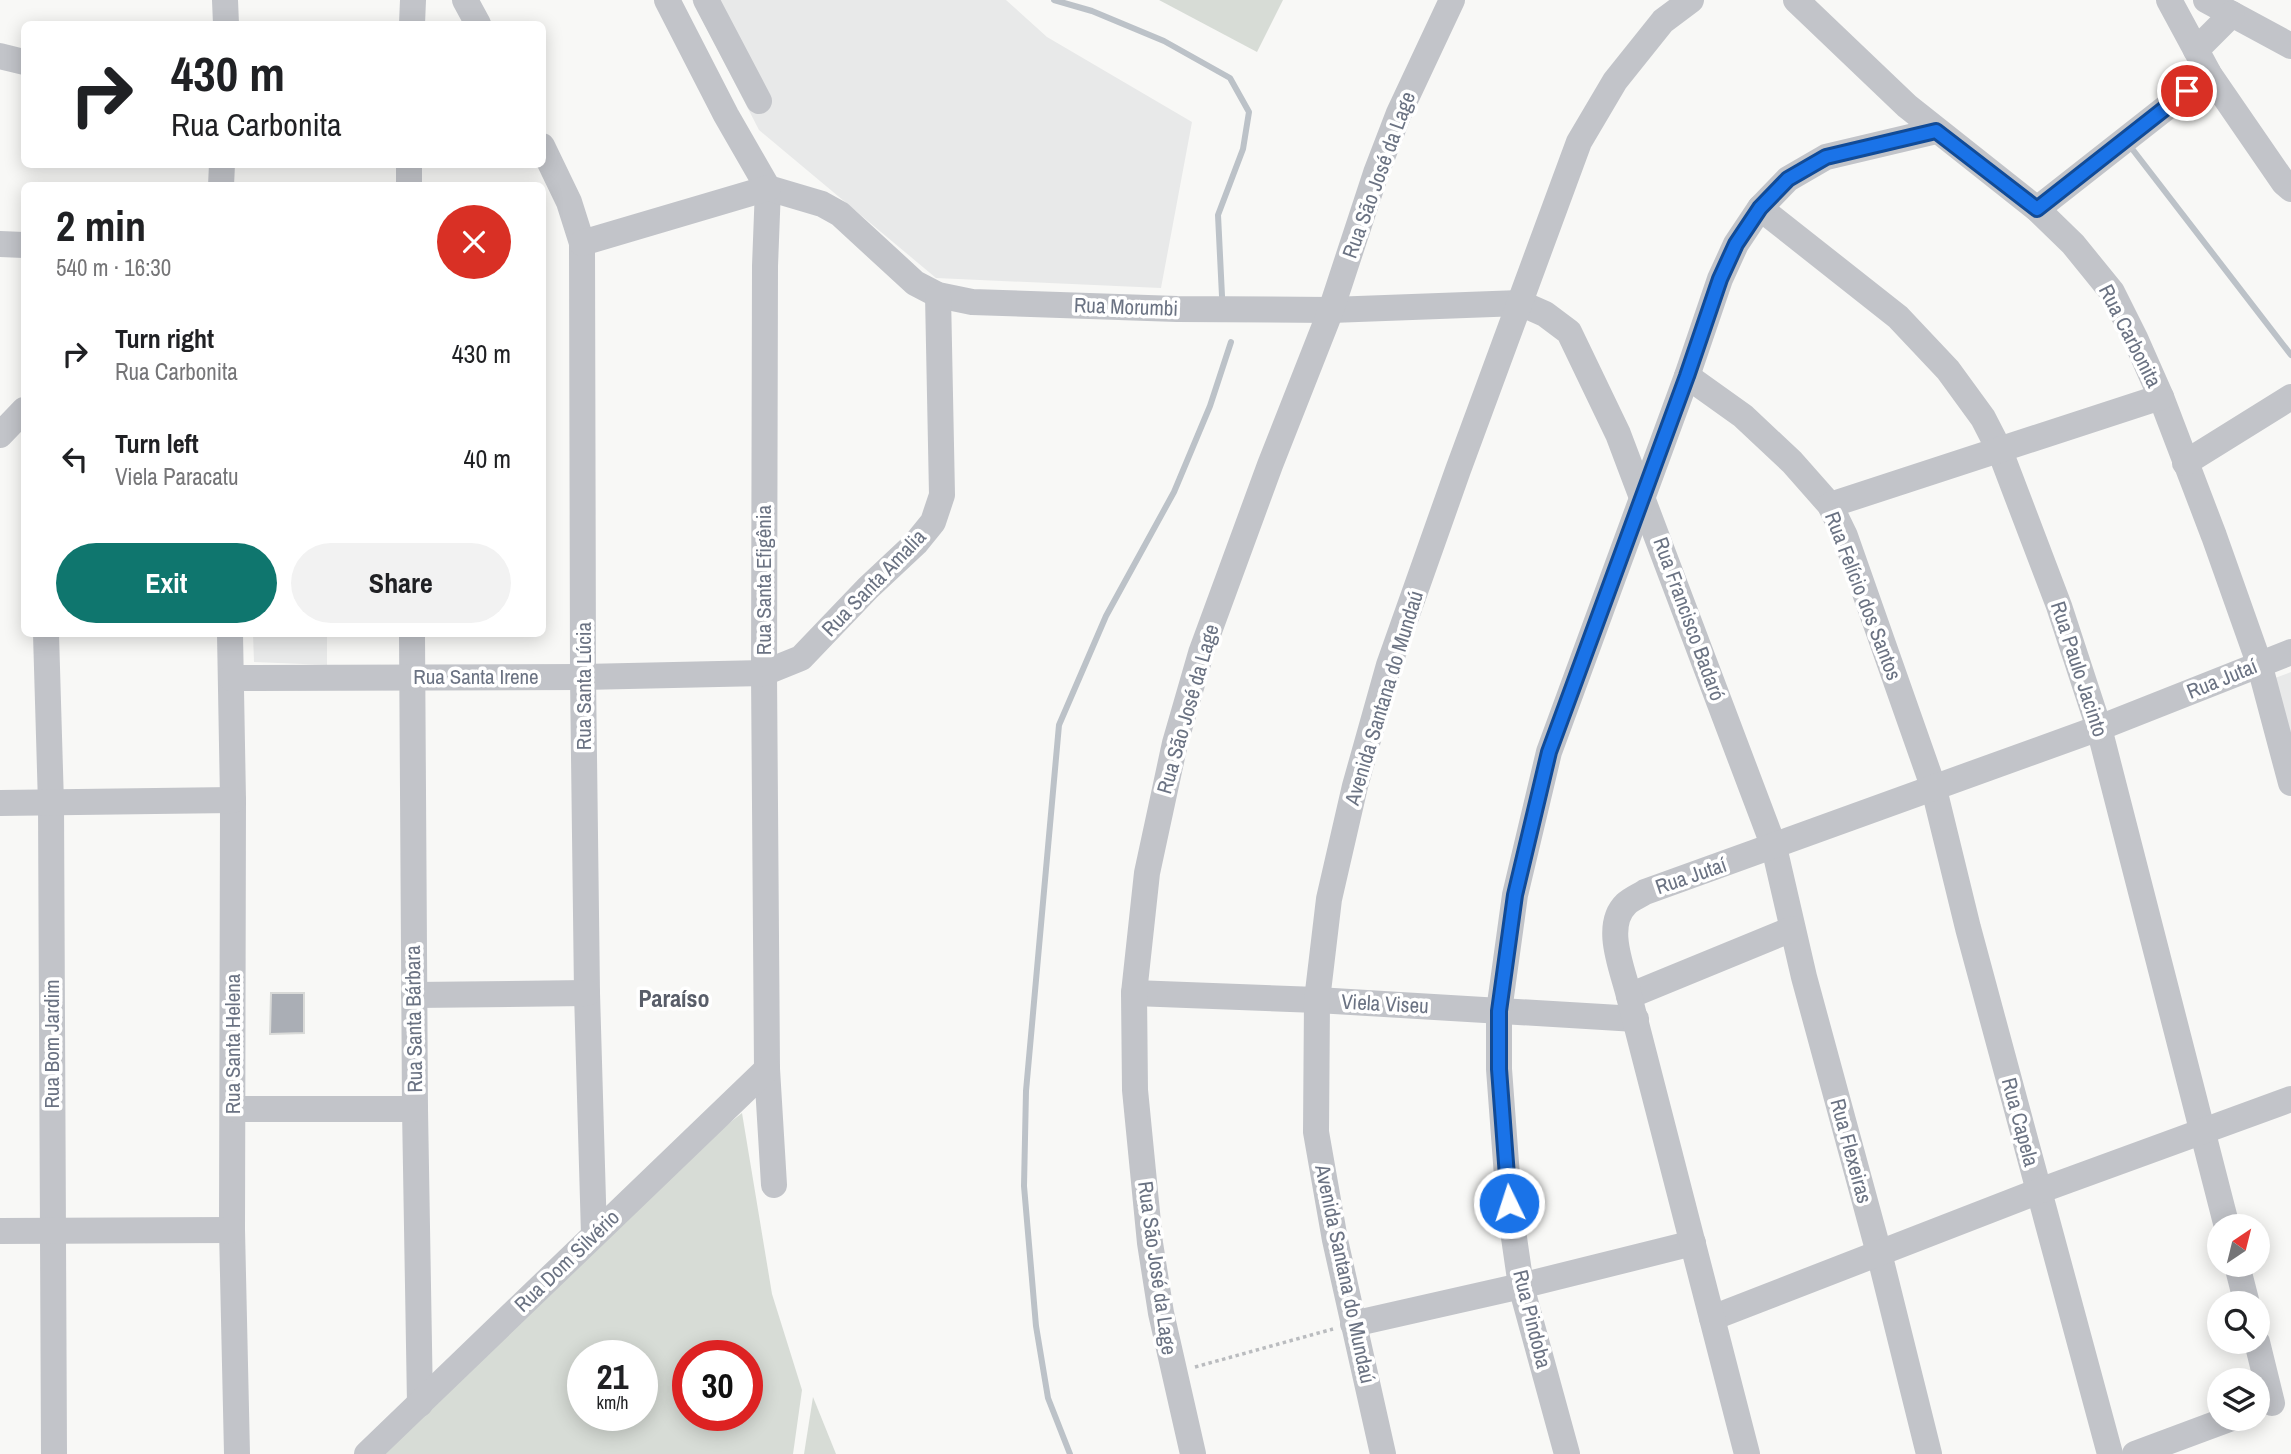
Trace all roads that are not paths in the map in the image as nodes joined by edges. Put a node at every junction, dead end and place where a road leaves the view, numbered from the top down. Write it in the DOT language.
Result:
graph roads {
  1 [pos="225,0"];
  2 [pos="413,0"];
  3 [pos="465,0"];
  4 [pos="667,0"];
  5 [pos="706,0"];
  6 [pos="1452,0"];
  7 [pos="1691,0"];
  8 [pos="1796,0"];
  9 [pos="2169,0"];
  10 [pos="2206,0"];
  11 [pos="2232,14"];
  12 [pos="226,21"];
  13 [pos="412,21"];
  14 [pos="476,21"];
  15 [pos="2291,46"];
  16 [pos="2196,50"];
  17 [pos="0,56"];
  18 [pos="21,61"];
  19 [pos="2209,74"];
  20 [pos="758,101"];
  21 [pos="1936,131"];
  22 [pos="546,154"];
  23 [pos="768,188"];
  24 [pos="2291,189"];
  25 [pos="1760,208"];
  26 [pos="2037,209"];
  27 [pos="582,243"];
  28 [pos="0,244"];
  29 [pos="21,245"];
  30 [pos="938,295"];
  31 [pos="1520,303"];
  32 [pos="1331,310"];
  33 [pos="1687,376"];
  34 [pos="2161,397"];
  35 [pos="2291,397"];
  36 [pos="21,413"];
  37 [pos="0,435"];
  38 [pos="2000,451"];
  39 [pos="2185,463"];
  40 [pos="1643,494"];
  41 [pos="1830,505"];
  42 [pos="46,637"];
  43 [pos="230,637"];
  44 [pos="411,637"];
  45 [pos="2291,652"];
  46 [pos="2259,663"];
  47 [pos="764,673"];
  48 [pos="412,676"];
  49 [pos="583,677"];
  50 [pos="231,678"];
  51 [pos="2099,729"];
  52 [pos="2291,783"];
  53 [pos="1934,789"];
  54 [pos="233,800"];
  55 [pos="0,803"];
  56 [pos="51,804"];
  57 [pos="1774,847"];
  58 [pos="1791,929"];
  59 [pos="587,993"];
  60 [pos="1133,993"];
  61 [pos="414,995"];
  62 [pos="1317,1000"];
  63 [pos="1633,1007"];
  64 [pos="1499,1011"];
  65 [pos="767,1069"];
  66 [pos="2291,1099"];
  67 [pos="233,1109"];
  68 [pos="415,1110"];
  69 [pos="2203,1132"];
  70 [pos="774,1185"];
  71 [pos="2039,1191"];
  72 [pos="2224,1214"];
  73 [pos="52,1230"];
  74 [pos="232,1230"];
  75 [pos="0,1231"];
  76 [pos="594,1235"];
  77 [pos="1693,1242"];
  78 [pos="1879,1253"];
  79 [pos="1521,1286"];
  80 [pos="1712,1318"];
  81 [pos="1353,1324"];
  82 [pos="2260,1354"];
  83 [pos="2274,1403"];
  84 [pos="420,1404"];
  85 [pos="2207,1427"];
  86 [pos="54,1454"];
  87 [pos="237,1454"];
  88 [pos="367,1454"];
  89 [pos="1194,1454"];
  90 [pos="1384,1454"];
  91 [pos="1567,1454"];
  92 [pos="1747,1454"];
  93 [pos="1929,1454"];
  94 [pos="2110,1454"];
  95 [pos="2135,1454"];
  1 -- 12 [label="street"];
  2 -- 13 [label="street"];
  3 -- 14 [label="street"];
  4 -- 23 [label="street"];
  5 -- 20 [label="street"];
  6 -- 32 [label="street, Rua São José da Lage"];
  7 -- 31 [label="street, Avenida Santana do Mundaú"];
  8 -- 21 [label="street, Rua Carbonita"];
  9 -- 16 [label="street"];
  10 -- 11 [label="street"];
  11 -- 15 [label="street"];
  11 -- 16 [label="street"];
  16 -- 19 [label="street"];
  17 -- 18 [label="street"];
  19 -- 24 [label="street"];
  19 -- 26 [label="street"];
  21 -- 25 [label="street, Rua Pindoba"];
  21 -- 26 [label="street, Rua Carbonita"];
  22 -- 27 [label="street, Rua Santa Lúcia"];
  23 -- 27 [label="street"];
  23 -- 30 [label="street, Rua Morumbi"];
  23 -- 47 [label="street, Rua Santa Efigênia"];
  25 -- 33 [label="street, Rua Pindoba"];
  25 -- 38 [label="street, Rua Paulo Jacinto"];
  26 -- 34 [label="street, Rua Carbonita"];
  27 -- 49 [label="street, Rua Santa Lúcia"];
  28 -- 29 [label="street"];
  30 -- 32 [label="street, Rua Morumbi"];
  30 -- 47 [label="street, Rua Santa Amalia"];
  31 -- 32 [label="street, Rua Morumbi"];
  31 -- 40 [label="street, Rua Francisco Badaró"];
  31 -- 62 [label="street, Avenida Santana do Mundaú"];
  32 -- 60 [label="street, Rua São José da Lage"];
  33 -- 40 [label="street, Rua Pindoba"];
  33 -- 41 [label="street, Rua Felício dos Santos"];
  34 -- 38 [label="street"];
  34 -- 39 [label="street, Rua Carbonita"];
  35 -- 39 [label="street"];
  36 -- 37 [label="street"];
  38 -- 41 [label="street"];
  38 -- 51 [label="street, Rua Paulo Jacinto"];
  39 -- 46 [label="street, Rua Carbonita"];
  40 -- 57 [label="street, Rua Francisco Badaró"];
  40 -- 64 [label="street, Rua Pindoba"];
  41 -- 53 [label="street, Rua Felício dos Santos"];
  42 -- 56 [label="street, Rua Bom Jardim"];
  43 -- 50 [label="street, Rua Santa Helena"];
  44 -- 48 [label="street, Rua Santa Bárbara"];
  45 -- 46 [label="street, Rua Jutaí"];
  46 -- 51 [label="street, Rua Jutaí"];
  46 -- 52 [label="street, Rua Carbonita"];
  47 -- 49 [label="street, Rua Santa Irene"];
  47 -- 65 [label="street, Rua Santa Efigênia"];
  48 -- 49 [label="street, Rua Santa Irene"];
  48 -- 50 [label="street, Rua Santa Irene"];
  48 -- 61 [label="street, Rua Santa Bárbara"];
  49 -- 59 [label="street, Rua Santa Lúcia"];
  50 -- 54 [label="street, Rua Santa Helena"];
  51 -- 53 [label="street, Rua Jutaí"];
  51 -- 69 [label="street, Rua Paulo Jacinto"];
  53 -- 57 [label="street, Rua Jutaí"];
  53 -- 71 [label="street, Rua Capela"];
  54 -- 56 [label="street"];
  54 -- 67 [label="street, Rua Santa Helena"];
  55 -- 56 [label="street"];
  56 -- 73 [label="street, Rua Bom Jardim"];
  57 -- 58 [label="street, Rua Flexeiras"];
  57 -- 63 [label="street, Rua Jutaí"];
  58 -- 63 [label="street, Viela Viseu"];
  58 -- 78 [label="street, Rua Flexeiras"];
  59 -- 61 [label="street"];
  59 -- 76 [label="street, Rua Santa Lúcia"];
  60 -- 62 [label="street, Viela Viseu"];
  60 -- 89 [label="street, Rua São José da Lage"];
  61 -- 68 [label="street, Rua Santa Bárbara"];
  62 -- 64 [label="street, Viela Viseu"];
  62 -- 81 [label="street, Avenida Santana do Mundaú"];
  63 -- 64 [label="street, Viela Viseu"];
  63 -- 77 [label="street, Rua Jutaí"];
  64 -- 79 [label="street, Rua Pindoba"];
  65 -- 70 [label="street, Rua Santa Efigênia"];
  65 -- 76 [label="street, Rua Dom Silvério"];
  66 -- 69 [label="street"];
  67 -- 68 [label="street"];
  67 -- 74 [label="street, Rua Santa Helena"];
  68 -- 84 [label="street, Rua Santa Bárbara"];
  69 -- 71 [label="street"];
  69 -- 72 [label="street, Rua Paulo Jacinto"];
  71 -- 78 [label="street"];
  71 -- 94 [label="street, Rua Capela"];
  73 -- 74 [label="street"];
  73 -- 75 [label="street"];
  73 -- 86 [label="street, Rua Bom Jardim"];
  74 -- 87 [label="street, Rua Santa Helena"];
  76 -- 84 [label="street, Rua Dom Silvério"];
  77 -- 79 [label="street"];
  77 -- 80 [label="street, Rua Jutaí"];
  78 -- 80 [label="street"];
  78 -- 93 [label="street, Rua Flexeiras"];
  79 -- 81 [label="street"];
  79 -- 91 [label="street, Rua Pindoba"];
  80 -- 92 [label="street, Rua Jutaí"];
  81 -- 90 [label="street, Avenida Santana do Mundaú"];
  82 -- 83 [label="street"];
  84 -- 88 [label="street, Rua Dom Silvério"];
  85 -- 95 [label="street"];
}
